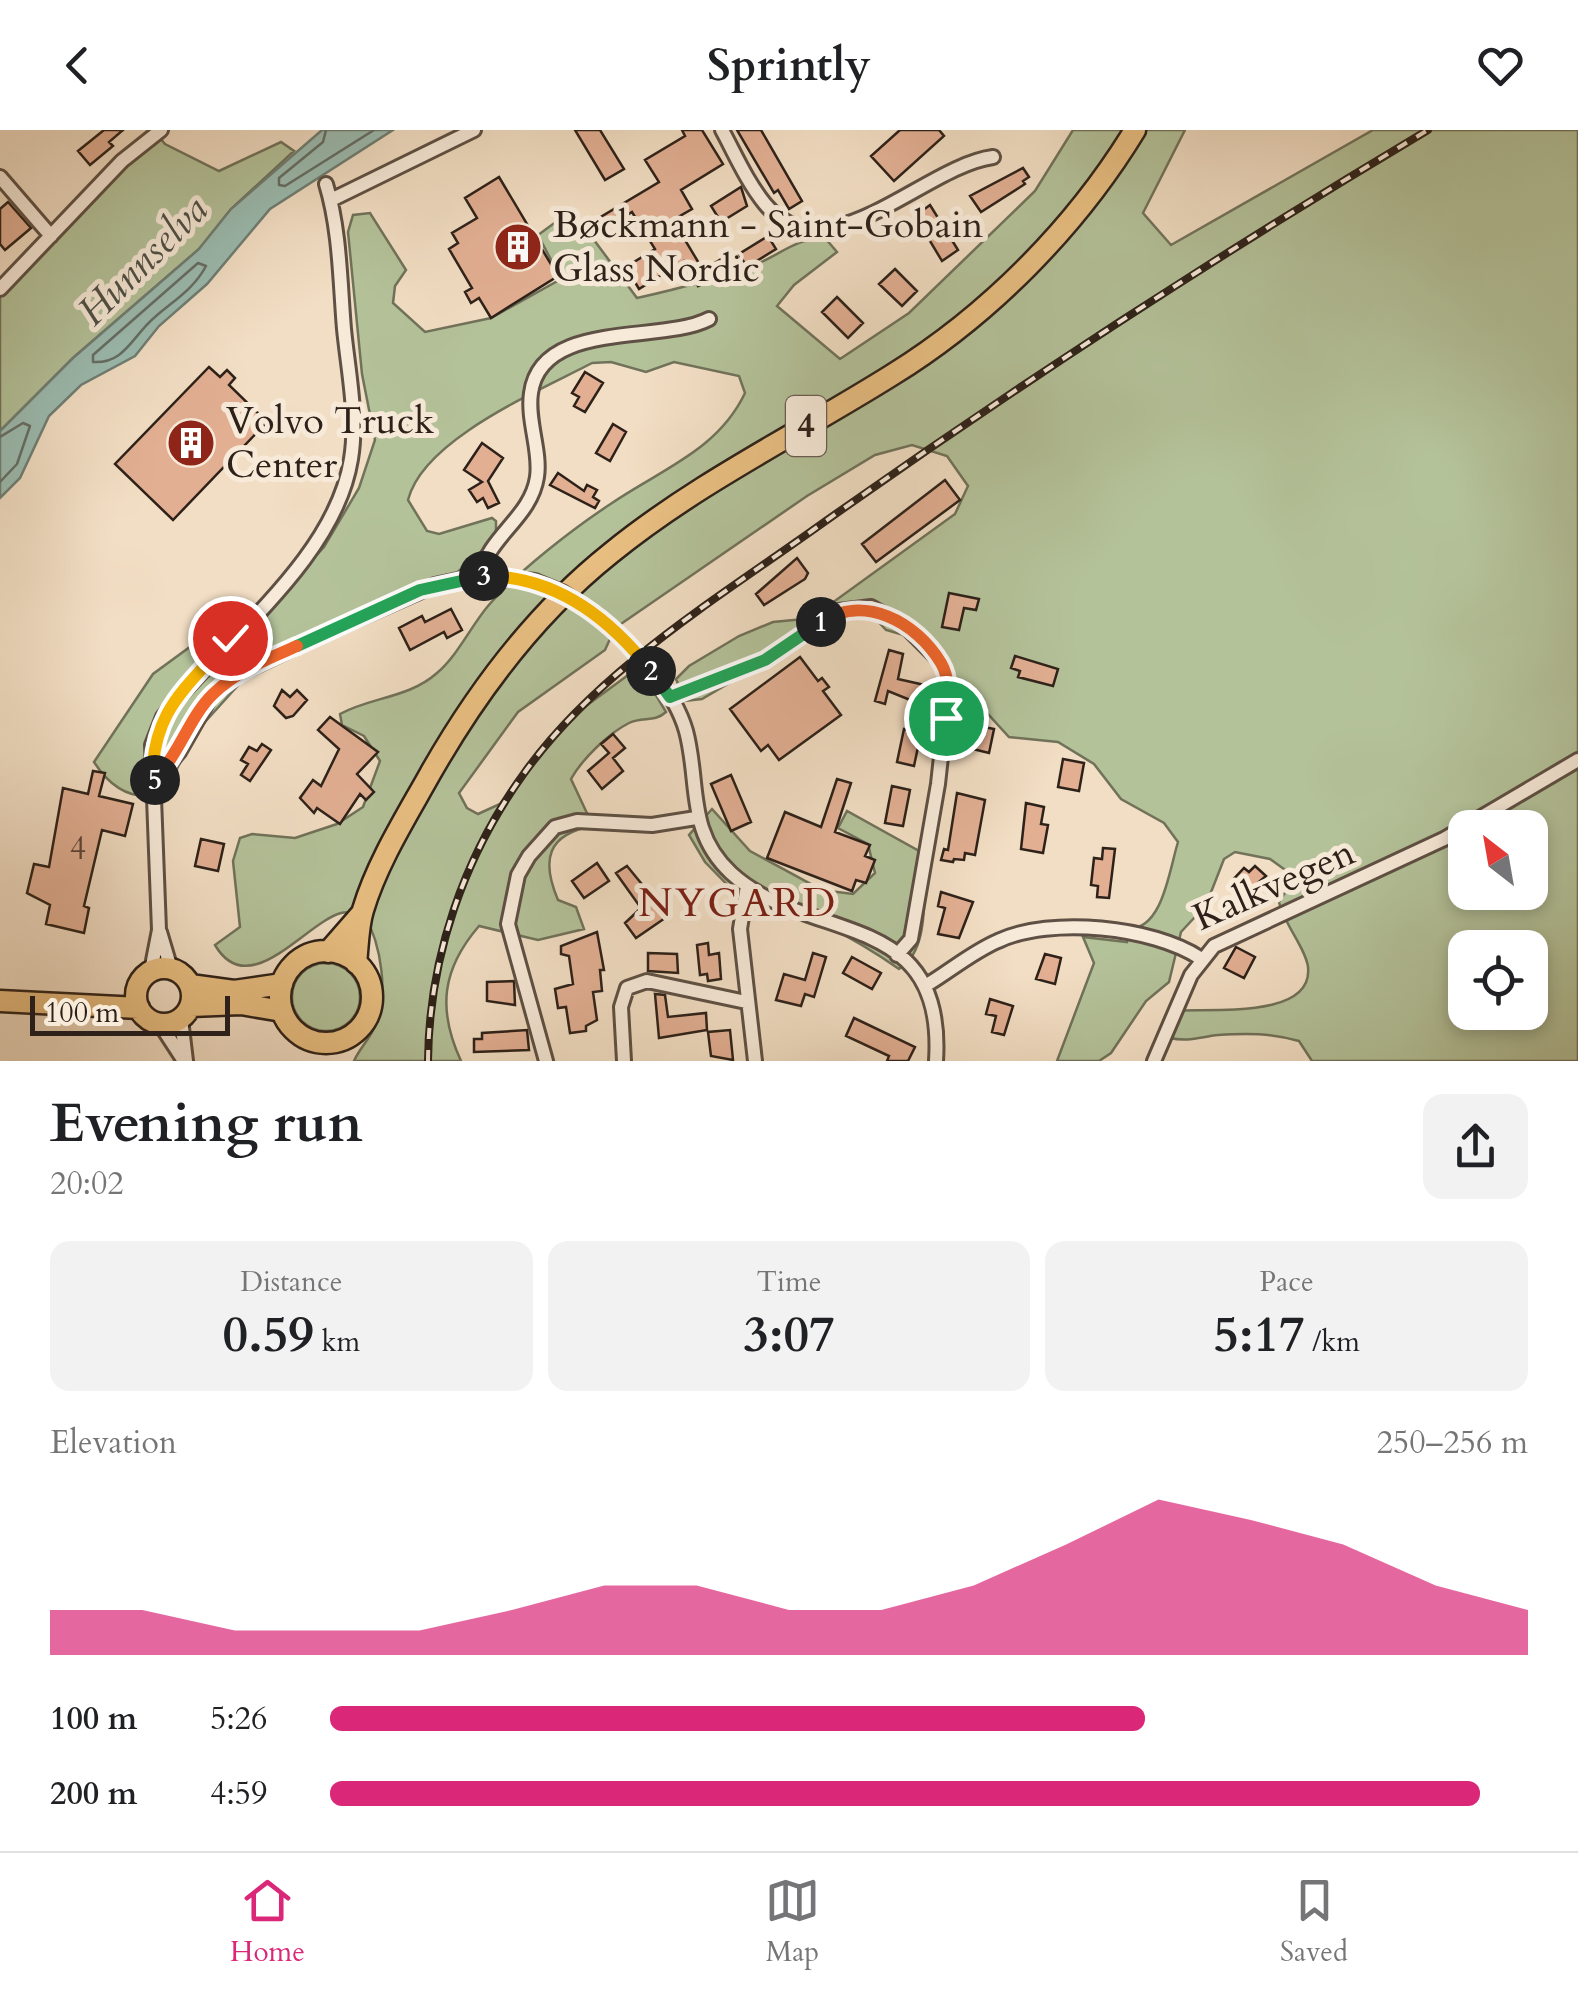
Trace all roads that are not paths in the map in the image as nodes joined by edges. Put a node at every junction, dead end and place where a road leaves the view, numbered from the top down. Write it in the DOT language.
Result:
graph roads {
  1 [pos="161,130"];
  2 [pos="474,130"];
  3 [pos="722,130"];
  4 [pos="1136,130"];
  5 [pos="994,157"];
  6 [pos="0,178"];
  7 [pos="326,184"];
  8 [pos="331,200"];
  9 [pos="50,236"];
  10 [pos="0,288"];
  11 [pos="709,318"];
  12 [pos="481,576"];
  13 [pos="670,697"];
  14 [pos="1578,760"];
  15 [pos="152,784"];
  16 [pos="696,818"];
  17 [pos="747,886"];
  18 [pos="362,913"];
  19 [pos="328,952"];
  20 [pos="897,955"];
  21 [pos="1200,958"];
  22 [pos="356,963"];
  23 [pos="161,970"];
  24 [pos="282,984"];
  25 [pos="925,986"];
  26 [pos="138,998"];
  27 [pos="0,1001"];
  28 [pos="746,1002"];
  29 [pos="181,1008"];
  30 [pos="282,1011"];
  31 [pos="313,1051"];
  32 [pos="339,1051"];
  33 [pos="185,1061"];
  34 [pos="546,1061"];
  35 [pos="624,1061"];
  36 [pos="755,1061"];
  37 [pos="936,1061"];
  38 [pos="1154,1061"];
  1 -- 9 [label="street"];
  2 -- 8 [label="street"];
  3 -- 5 [label="street"];
  4 -- 18 [label="main road, 4"];
  6 -- 9 [label="street"];
  7 -- 8 [label="street"];
  8 -- 15 [label="street"];
  9 -- 10 [label="street"];
  11 -- 12 [label="street"];
  12 -- 13 [label="street, bridge"];
  12 -- 15 [label="street"];
  13 -- 16 [label="street"];
  13 -- 20 [label="street"];
  14 -- 21 [label="street, Kalkvegen"];
  15 -- 23 [label="street"];
  16 -- 17 [label="street"];
  16 -- 34 [label="street"];
  17 -- 20 [label="street"];
  17 -- 28 [label="street"];
  18 -- 19 [label="main road, 4"];
  18 -- 22 [label="main road, 4"];
  19 -- 22 [label="main road"];
  19 -- 24 [label="main road, 4"];
  20 -- 25 [label="street"];
  21 -- 25 [label="street, Kalkvegen"];
  21 -- 38 [label="street"];
  22 -- 32 [label="main road, 4"];
  23 -- 26 [label="main road"];
  23 -- 29 [label="main road"];
  24 -- 29 [label="main road"];
  24 -- 30 [label="main road"];
  25 -- 37 [label="street"];
  26 -- 27 [label="main road"];
  26 -- 29 [label="main road"];
  28 -- 35 [label="street"];
  28 -- 36 [label="street"];
  29 -- 30 [label="main road"];
  29 -- 33 [label="street"];
  29 -- 33 [label="street"];
  30 -- 31 [label="main road, 4"];
  31 -- 32 [label="main road, 4"];
}
